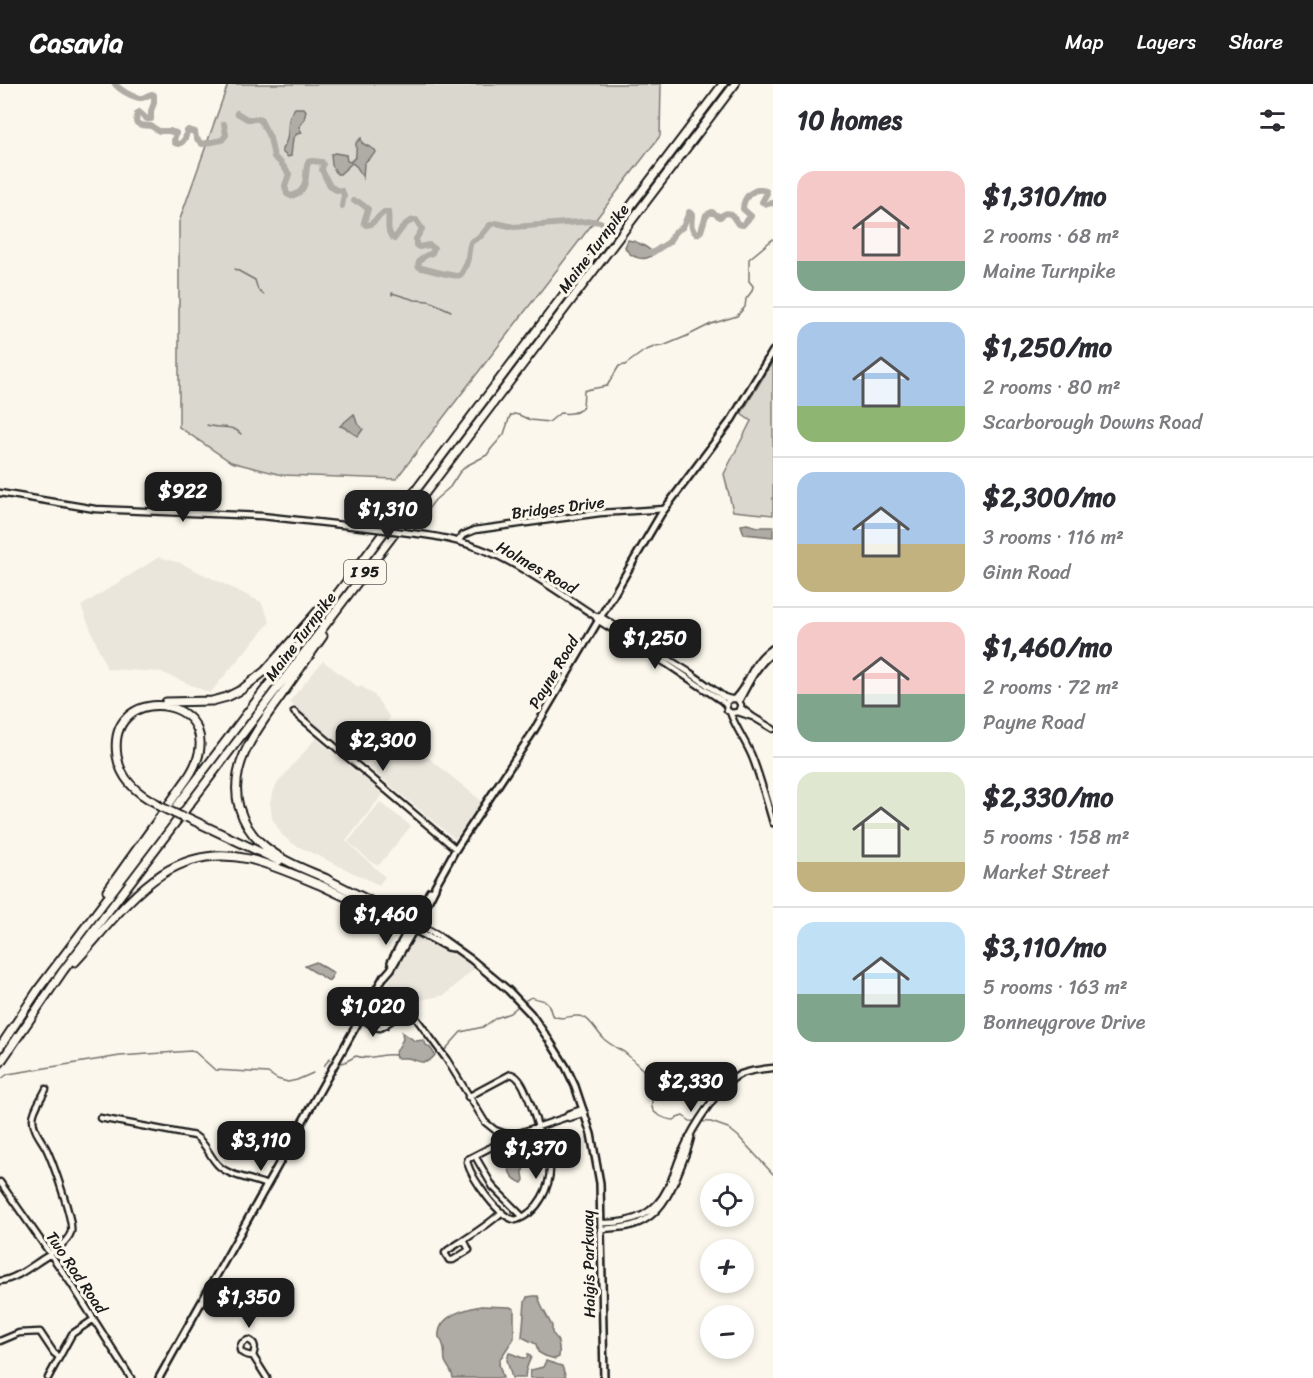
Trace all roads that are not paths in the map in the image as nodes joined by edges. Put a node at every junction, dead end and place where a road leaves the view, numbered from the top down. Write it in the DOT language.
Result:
graph roads {
  1 [pos="723,84"];
  2 [pos="735,84"];
  3 [pos="773,351"];
  4 [pos="0,493"];
  5 [pos="665,509"];
  6 [pos="458,542"];
  7 [pos="371,564"];
  8 [pos="351,575"];
  9 [pos="598,618"];
  10 [pos="773,648"];
  11 [pos="773,653"];
  12 [pos="726,705"];
  13 [pos="735,706"];
  14 [pos="294,712"];
  15 [pos="773,729"];
  16 [pos="157,805"];
  17 [pos="184,817"];
  18 [pos="773,824"];
  19 [pos="456,849"];
  20 [pos="327,879"];
  21 [pos="322,886"];
  22 [pos="91,919"];
  23 [pos="413,926"];
  24 [pos="49,990"];
  25 [pos="362,1016"];
  26 [pos="0,1047"];
  27 [pos="0,1063"];
  28 [pos="773,1068"];
  29 [pos="46,1089"];
  30 [pos="468,1097"];
  31 [pos="40,1101"];
  32 [pos="47,1104"];
  33 [pos="584,1111"];
  34 [pos="100,1118"];
  35 [pos="538,1126"];
  36 [pos="504,1133"];
  37 [pos="475,1156"];
  38 [pos="0,1182"];
  39 [pos="267,1185"];
  40 [pos="502,1212"];
  41 [pos="523,1217"];
  42 [pos="602,1226"];
  43 [pos="464,1240"];
  44 [pos="50,1254"];
  45 [pos="0,1281"];
  46 [pos="94,1319"];
  47 [pos="0,1341"];
  48 [pos="253,1356"];
  49 [pos="59,1357"];
  50 [pos="50,1377"];
  51 [pos="131,1378"];
  52 [pos="159,1378"];
  53 [pos="267,1378"];
  54 [pos="604,1378"];
  1 -- 8 [label="highway, Maine Turnpike / I 95"];
  2 -- 7 [label="highway, Maine Turnpike / I 95"];
  3 -- 5 [label="main road, Payne Road"];
  4 -- 6 [label="street, Holmes Road, bridge"];
  5 -- 6 [label="street, Bridges Drive"];
  5 -- 9 [label="main road, Payne Road"];
  6 -- 9 [label="street, Holmes Road"];
  7 -- 20 [label="highway"];
  7 -- 24 [label="highway, Maine Turnpike / I 95"];
  8 -- 16 [label="highway"];
  8 -- 22 [label="highway, Maine Turnpike / I 95"];
  9 -- 12 [label="street"];
  9 -- 13 [label="street"];
  9 -- 19 [label="main road, Payne Road"];
  10 -- 13 [label="street"];
  11 -- 13 [label="street"];
  12 -- 13 [label="street"];
  12 -- 13 [label="street"];
  13 -- 15 [label="street"];
  13 -- 18 [label="street"];
  14 -- 19 [label="street"];
  16 -- 17 [label="highway, bridge"];
  16 -- 22 [label="highway"];
  17 -- 20 [label="highway"];
  17 -- 21 [label="highway"];
  19 -- 23 [label="main road, Payne Road"];
  20 -- 23 [label="highway"];
  21 -- 23 [label="highway"];
  21 -- 24 [label="highway"];
  22 -- 26 [label="highway, Maine Turnpike / I 95"];
  23 -- 25 [label="main road, Payne Road"];
  23 -- 33 [label="main road, Haigis Parkway"];
  24 -- 27 [label="highway, Maine Turnpike / I 95"];
  25 -- 30 [label="street"];
  25 -- 39 [label="main road, Payne Road"];
  28 -- 42 [label="street"];
  29 -- 31 [label="street"];
  30 -- 35 [label="street"];
  30 -- 36 [label="street"];
  31 -- 32 [label="street"];
  31 -- 44 [label="street"];
  33 -- 35 [label="street"];
  33 -- 42 [label="main road, Haigis Parkway"];
  34 -- 39 [label="street"];
  35 -- 36 [label="street"];
  35 -- 41 [label="street"];
  36 -- 37 [label="street"];
  37 -- 40 [label="street"];
  37 -- 41 [label="street"];
  38 -- 44 [label="street, Two Rod Road"];
  39 -- 52 [label="main road, Payne Road"];
  40 -- 41 [label="street"];
  40 -- 43 [label="street"];
  42 -- 54 [label="main road, Haigis Parkway"];
  43 -- 43 [label="street"];
  44 -- 45 [label="street"];
  44 -- 46 [label="street, Two Rod Road"];
  46 -- 49 [label="street"];
  46 -- 51 [label="street, Two Rod Road"];
  47 -- 49 [label="street"];
  48 -- 53 [label="street"];
  49 -- 50 [label="street"];
}
